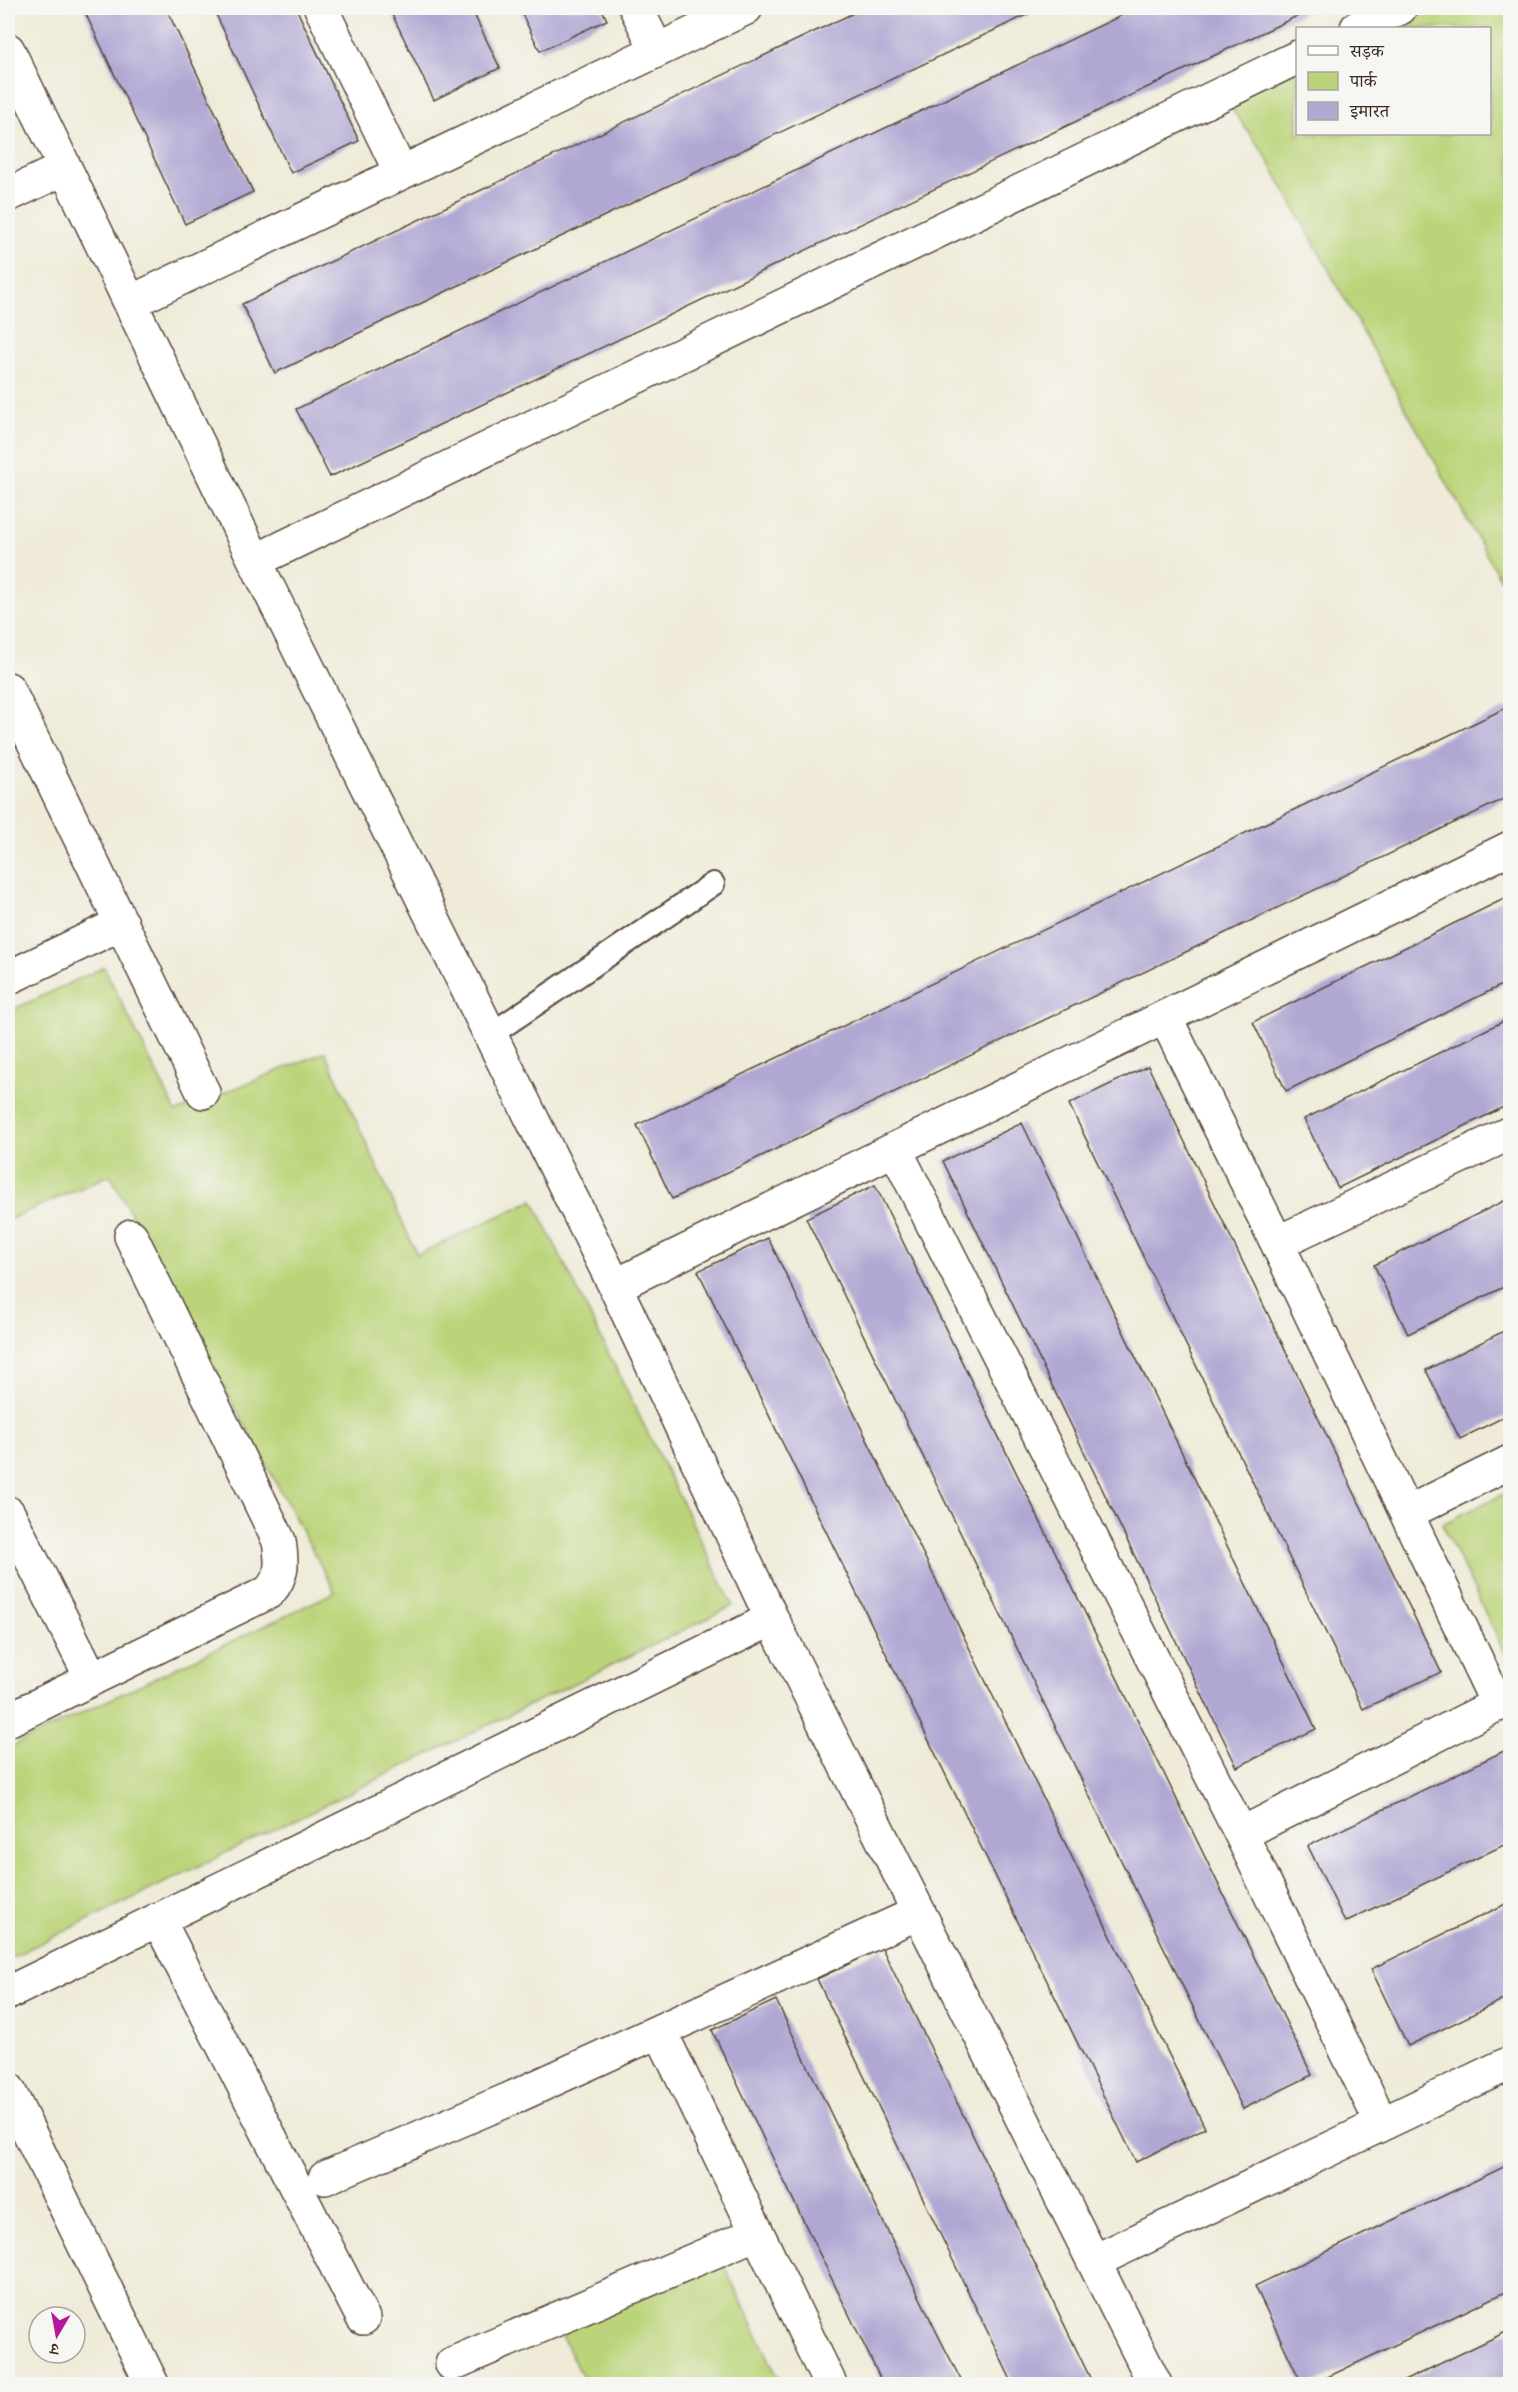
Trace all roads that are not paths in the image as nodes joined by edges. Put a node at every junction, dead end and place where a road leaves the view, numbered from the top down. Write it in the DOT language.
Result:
graph roads {
  1 [pos="321,8"];
  2 [pos="636,8"];
  3 [pos="746,8"];
  4 [pos="1400,8"];
  5 [pos="1359,27"];
  6 [pos="8,50"];
  7 [pos="657,50"];
  8 [pos="1296,58"];
  9 [pos="64,168"];
  10 [pos="401,173"];
  11 [pos="8,195"];
  12 [pos="130,302"];
  13 [pos="255,561"];
  14 [pos="8,689"];
  15 [pos="1510,849"];
  16 [pos="713,884"];
  17 [pos="122,923"];
  18 [pos="8,978"];
  19 [pos="1166,1017"];
  20 [pos="490,1035"];
  21 [pos="203,1092"];
  22 [pos="1510,1133"];
  23 [pos="894,1149"];
  24 [pos="131,1236"];
  25 [pos="1277,1243"];
  26 [pos="615,1286"];
  27 [pos="1510,1462"];
  28 [pos="8,1513"];
  29 [pos="1407,1513"];
  30 [pos="772,1619"];
  31 [pos="93,1679"];
  32 [pos="1504,1701"];
  33 [pos="8,1720"];
  34 [pos="1241,1834"];
  35 [pos="918,1913"];
  36 [pos="158,1919"];
  37 [pos="8,1993"];
  38 [pos="660,2031"];
  39 [pos="1510,2063"];
  40 [pos="8,2089"];
  41 [pos="1382,2124"];
  42 [pos="325,2178"];
  43 [pos="757,2233"];
  44 [pos="1095,2261"];
  45 [pos="363,2319"];
  46 [pos="452,2364"];
  47 [pos="152,2385"];
  48 [pos="830,2385"];
  49 [pos="1155,2385"];
  1 -- 10 [label="street"];
  2 -- 7 [label="street"];
  3 -- 7 [label="street"];
  4 -- 5 [label="street"];
  6 -- 9 [label="street"];
  7 -- 10 [label="street"];
  8 -- 13 [label="street"];
  9 -- 11 [label="street"];
  9 -- 12 [label="street"];
  10 -- 12 [label="street"];
  12 -- 13 [label="street"];
  13 -- 20 [label="street"];
  14 -- 17 [label="street"];
  15 -- 19 [label="street"];
  16 -- 20 [label="lane"];
  17 -- 18 [label="street"];
  17 -- 21 [label="street"];
  19 -- 23 [label="street"];
  19 -- 25 [label="street"];
  20 -- 26 [label="street"];
  22 -- 25 [label="street"];
  23 -- 26 [label="street"];
  23 -- 34 [label="street"];
  24 -- 31 [label="street"];
  25 -- 29 [label="street"];
  26 -- 30 [label="street"];
  27 -- 29 [label="street"];
  28 -- 31 [label="street"];
  29 -- 32 [label="street"];
  30 -- 35 [label="street"];
  30 -- 36 [label="street"];
  31 -- 33 [label="street"];
  32 -- 34 [label="street"];
  34 -- 41 [label="street"];
  35 -- 38 [label="street"];
  35 -- 44 [label="street"];
  36 -- 37 [label="street"];
  36 -- 45 [label="street"];
  38 -- 42 [label="street"];
  38 -- 43 [label="street"];
  39 -- 41 [label="street"];
  40 -- 47 [label="street"];
  41 -- 44 [label="street"];
  43 -- 46 [label="street"];
  43 -- 48 [label="street"];
  44 -- 49 [label="street"];
}
